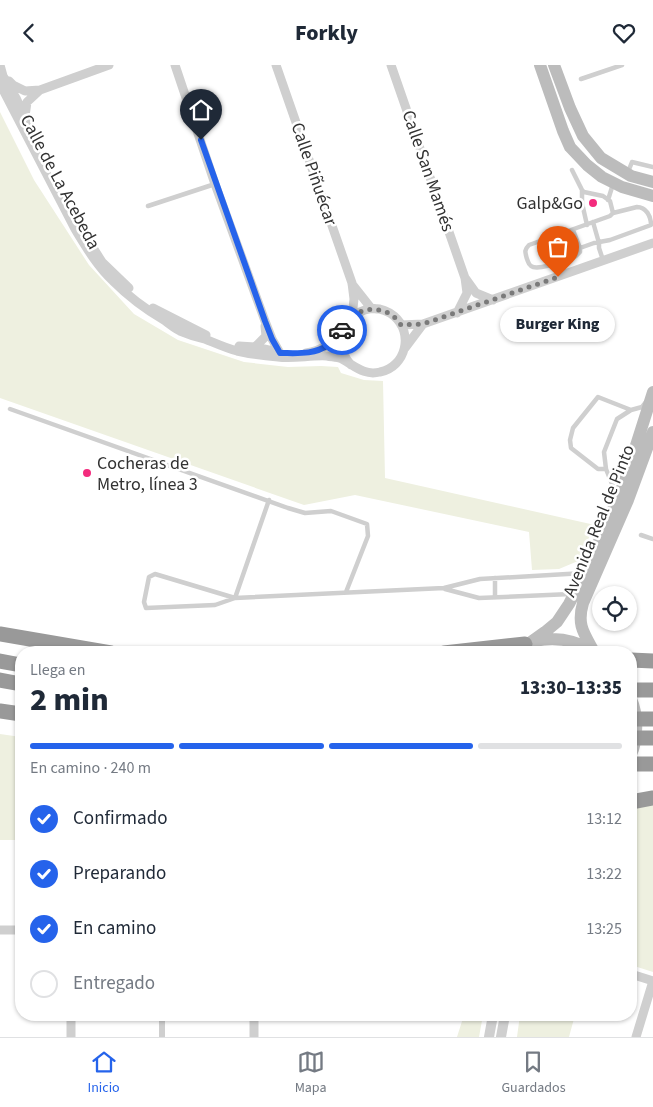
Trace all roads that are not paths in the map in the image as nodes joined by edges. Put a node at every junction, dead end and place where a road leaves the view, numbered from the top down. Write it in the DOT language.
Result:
graph roads {
  1 [pos="0,65"];
  2 [pos="109,65"];
  3 [pos="175,65"];
  4 [pos="276,65"];
  5 [pos="391,65"];
  6 [pos="540,65"];
  7 [pos="554,65"];
  8 [pos="622,65"];
  9 [pos="581,79"];
  10 [pos="2,80"];
  11 [pos="40,90"];
  12 [pos="25,117"];
  13 [pos="653,167"];
  14 [pos="572,169"];
  15 [pos="628,174"];
  16 [pos="652,179"];
  17 [pos="613,183"];
  18 [pos="216,184"];
  19 [pos="582,190"];
  20 [pos="653,195"];
  21 [pos="608,199"];
  22 [pos="148,206"];
  23 [pos="612,213"];
  24 [pos="593,222"];
  25 [pos="587,225"];
  26 [pos="573,229"];
  27 [pos="599,243"];
  28 [pos="650,245"];
  29 [pos="580,248"];
  30 [pos="603,261"];
  31 [pos="465,278"];
  32 [pos="352,283"];
  33 [pos="492,300"];
  34 [pos="378,309"];
  35 [pos="457,313"];
  36 [pos="352,317"];
  37 [pos="265,321"];
  38 [pos="423,324"];
  39 [pos="345,325"];
  40 [pos="401,325"];
  41 [pos="255,347"];
  42 [pos="405,348"];
  43 [pos="280,353"];
  44 [pos="352,365"];
  45 [pos="652,394"];
  46 [pos="10,409"];
  47 [pos="631,410"];
  48 [pos="653,432"];
  49 [pos="606,469"];
  50 [pos="269,501"];
  51 [pos="615,505"];
  52 [pos="641,535"];
  53 [pos="653,539"];
  54 [pos="585,573"];
  55 [pos="495,578"];
  56 [pos="444,589"];
  57 [pos="346,592"];
  58 [pos="574,594"];
  59 [pos="495,597"];
  60 [pos="235,598"];
  61 [pos="0,634"];
  62 [pos="0,642"];
  63 [pos="528,643"];
  64 [pos="20,646"];
  65 [pos="70,646"];
  66 [pos="503,646"];
  67 [pos="522,646"];
  68 [pos="584,646"];
  69 [pos="592,646"];
  70 [pos="637,660"];
  71 [pos="0,661"];
  72 [pos="653,661"];
  73 [pos="15,664"];
  74 [pos="0,681"];
  75 [pos="15,683"];
  76 [pos="637,690"];
  77 [pos="653,690"];
  78 [pos="0,711"];
  79 [pos="15,713"];
  80 [pos="637,719"];
  81 [pos="653,719"];
  82 [pos="637,738"];
  83 [pos="653,738"];
  84 [pos="637,764"];
  85 [pos="653,765"];
  86 [pos="653,798"];
  87 [pos="637,801"];
  88 [pos="0,930"];
  89 [pos="15,930"];
  90 [pos="637,976"];
  91 [pos="653,981"];
  92 [pos="71,1021"];
  93 [pos="162,1021"];
  94 [pos="254,1021"];
  95 [pos="492,1021"];
  96 [pos="504,1021"];
  97 [pos="71,1037"];
  98 [pos="162,1037"];
  99 [pos="254,1037"];
  100 [pos="489,1037"];
  101 [pos="501,1037"];
  102 [pos="636,1037"];
  1 -- 10 [label="street, Calle de La Acebeda"];
  2 -- 11 [label="street"];
  3 -- 18 [label="street"];
  4 -- 32 [label="street, Calle Piñuécar"];
  5 -- 31 [label="street, Calle San Mamés"];
  6 -- 17 [label="main road"];
  7 -- 15 [label="main road"];
  8 -- 9 [label="lane"];
  10 -- 11 [label="street"];
  10 -- 12 [label="street, Calle de La Acebeda"];
  10 -- 44 [label="street, Calle de La Acebeda"];
  11 -- 12 [label="street"];
  12 -- 41 [label="street, Calle de La Acebeda"];
  13 -- 15 [label="lane"];
  14 -- 19 [label="lane"];
  15 -- 16 [label="main road"];
  17 -- 20 [label="main road"];
  17 -- 21 [label="lane"];
  18 -- 22 [label="lane"];
  18 -- 37 [label="street"];
  19 -- 21 [label="lane"];
  19 -- 25 [label="lane"];
  21 -- 23 [label="lane"];
  23 -- 24 [label="lane"];
  23 -- 27 [label="lane"];
  24 -- 25 [label="lane"];
  24 -- 27 [label="lane"];
  25 -- 26 [label="lane"];
  26 -- 29 [label="lane"];
  26 -- 29 [label="lane"];
  27 -- 29 [label="lane"];
  27 -- 30 [label="lane"];
  28 -- 30 [label="street"];
  30 -- 33 [label="street"];
  31 -- 33 [label="street, Calle San Mamés"];
  31 -- 35 [label="street, Calle San Mamés"];
  32 -- 34 [label="street, Calle Piñuécar"];
  32 -- 36 [label="street, Calle Piñuécar"];
  33 -- 35 [label="street"];
  34 -- 36 [label="street"];
  34 -- 40 [label="street"];
  35 -- 38 [label="street"];
  36 -- 39 [label="street"];
  37 -- 41 [label="street"];
  37 -- 43 [label="street"];
  38 -- 40 [label="street"];
  38 -- 42 [label="street"];
  39 -- 43 [label="street, Calle de La Acebeda"];
  39 -- 44 [label="street"];
  40 -- 42 [label="street"];
  41 -- 43 [label="street, Calle de La Acebeda"];
  42 -- 44 [label="street"];
  45 -- 47 [label="lane"];
  45 -- 51 [label="main road, Avenida Real de Pinto"];
  46 -- 50 [label="lane"];
  47 -- 49 [label="lane"];
  47 -- 49 [label="lane"];
  48 -- 69 [label="main road, Avenida Real de Pinto"];
  49 -- 51 [label="lane"];
  50 -- 57 [label="lane"];
  50 -- 60 [label="lane"];
  51 -- 54 [label="main road, Avenida Real de Pinto"];
  52 -- 53 [label="lane"];
  54 -- 55 [label="lane"];
  54 -- 58 [label="main road, Avenida Real de Pinto"];
  55 -- 56 [label="lane"];
  55 -- 59 [label="lane"];
  56 -- 57 [label="lane"];
  56 -- 59 [label="lane"];
  57 -- 60 [label="lane"];
  58 -- 59 [label="lane"];
  58 -- 63 [label="main road, Avenida Real de Pinto"];
  60 -- 60 [label="lane"];
  61 -- 65 [label="highway"];
  62 -- 64 [label="highway"];
  63 -- 66 [label="highway"];
  63 -- 67 [label="main road"];
  63 -- 68 [label="main road"];
  70 -- 72 [label="highway"];
  71 -- 73 [label="highway"];
  74 -- 75 [label="highway"];
  76 -- 77 [label="highway"];
  78 -- 79 [label="highway"];
  80 -- 81 [label="highway, bridge"];
  82 -- 83 [label="highway, bridge"];
  84 -- 85 [label="highway"];
  86 -- 87 [label="highway"];
  88 -- 89 [label="street"];
  90 -- 91 [label="street"];
  91 -- 102 [label="street"];
  92 -- 97 [label="street"];
  93 -- 98 [label="street"];
  94 -- 99 [label="street"];
  95 -- 100 [label="street"];
  96 -- 101 [label="street"];
}
